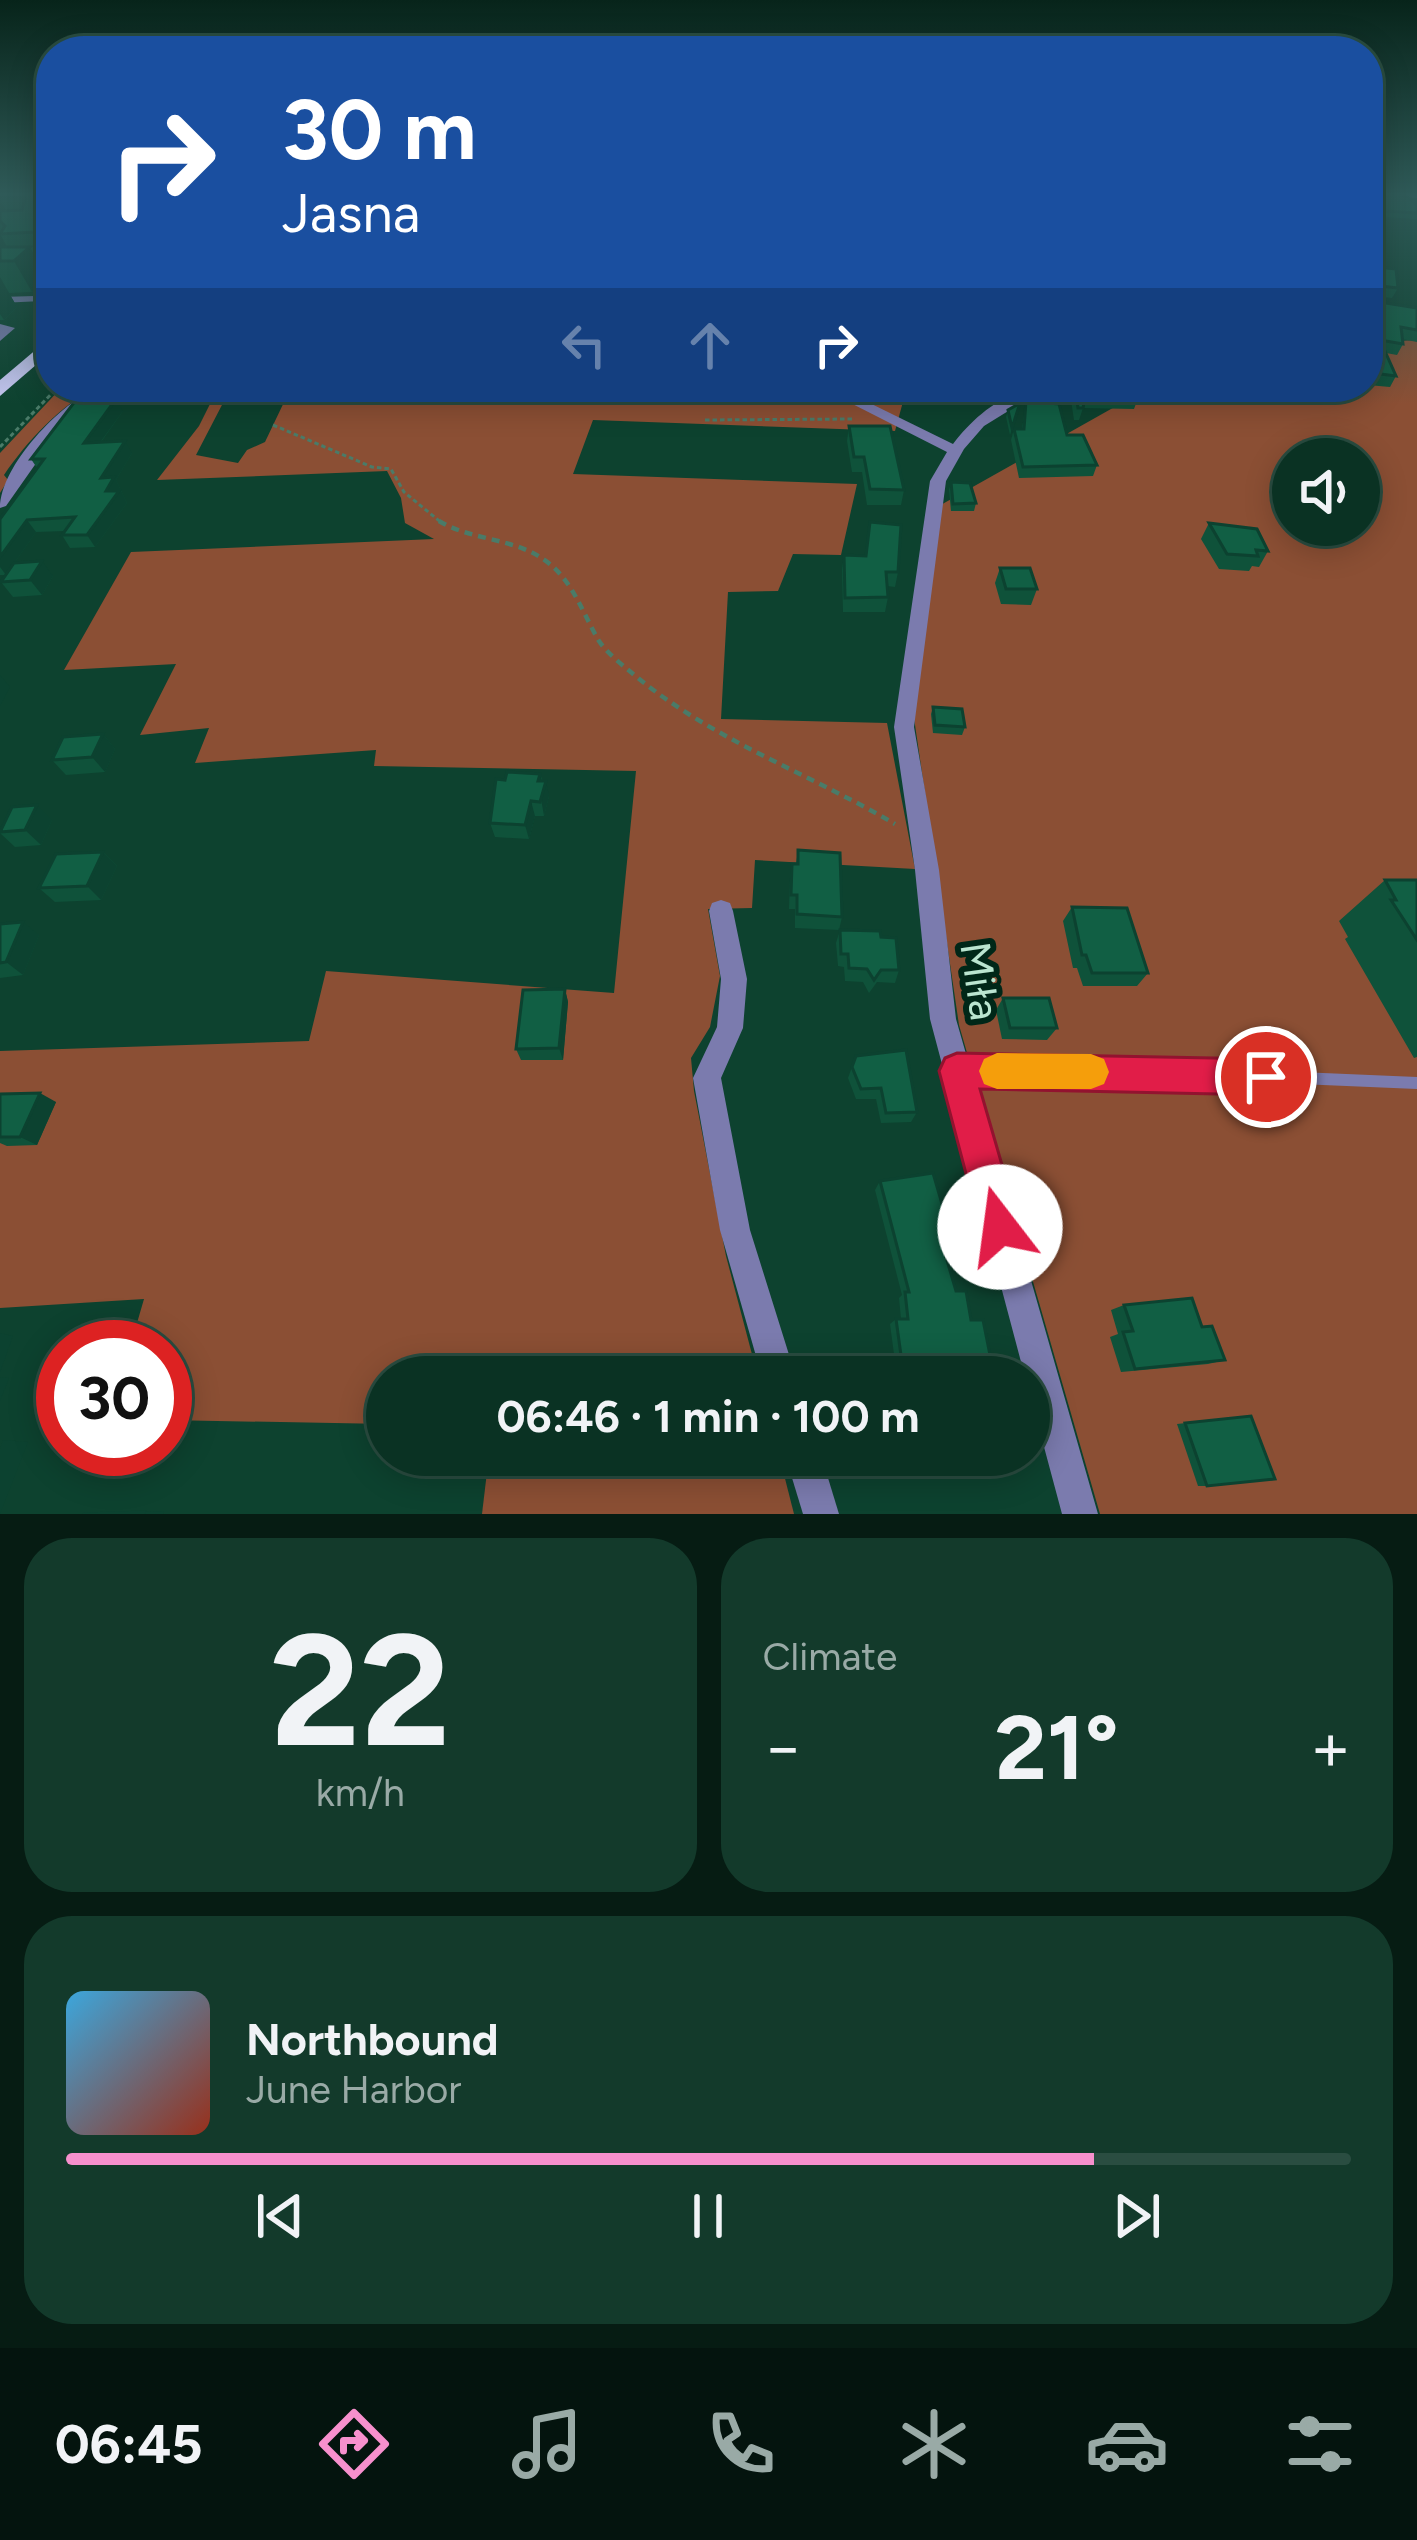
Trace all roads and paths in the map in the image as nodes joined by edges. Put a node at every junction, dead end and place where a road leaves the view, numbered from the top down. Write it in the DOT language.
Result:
graph roads {
  1 [pos="0,268"];
  2 [pos="36,269"];
  3 [pos="36,299"];
  4 [pos="0,300"];
  5 [pos="0,328"];
  6 [pos="0,338"];
  7 [pos="36,356"];
  8 [pos="0,390"];
  9 [pos="44,402"];
  10 [pos="81,402"];
  11 [pos="855,402"];
  12 [pos="1010,402"];
  13 [pos="705,420"];
  14 [pos="890,420"];
  15 [pos="273,425"];
  16 [pos="0,447"];
  17 [pos="954,450"];
  18 [pos="0,503"];
  19 [pos="922,843"];
  20 [pos="721,911"];
  21 [pos="957,1071"];
  22 [pos="1417,1083"];
  23 [pos="773,1356"];
  24 [pos="809,1476"];
  25 [pos="820,1514"];
  26 [pos="1080,1514"];
  1 -- 2 [label="street"];
  3 -- 4 [label="street"];
  5 -- 6 [label="street"];
  7 -- 8 [label="main road"];
  9 -- 16 [label="path"];
  10 -- 18 [label="street"];
  11 -- 14 [label="street"];
  12 -- 17 [label="street, Miła"];
  13 -- 14 [label="path"];
  14 -- 17 [label="street"];
  15 -- 19 [label="path"];
  17 -- 19 [label="street, Miła"];
  19 -- 21 [label="street, Miła"];
  20 -- 23 [label="street"];
  21 -- 22 [label="lane"];
  21 -- 26 [label="street, Miła"];
  24 -- 25 [label="street"];
}
